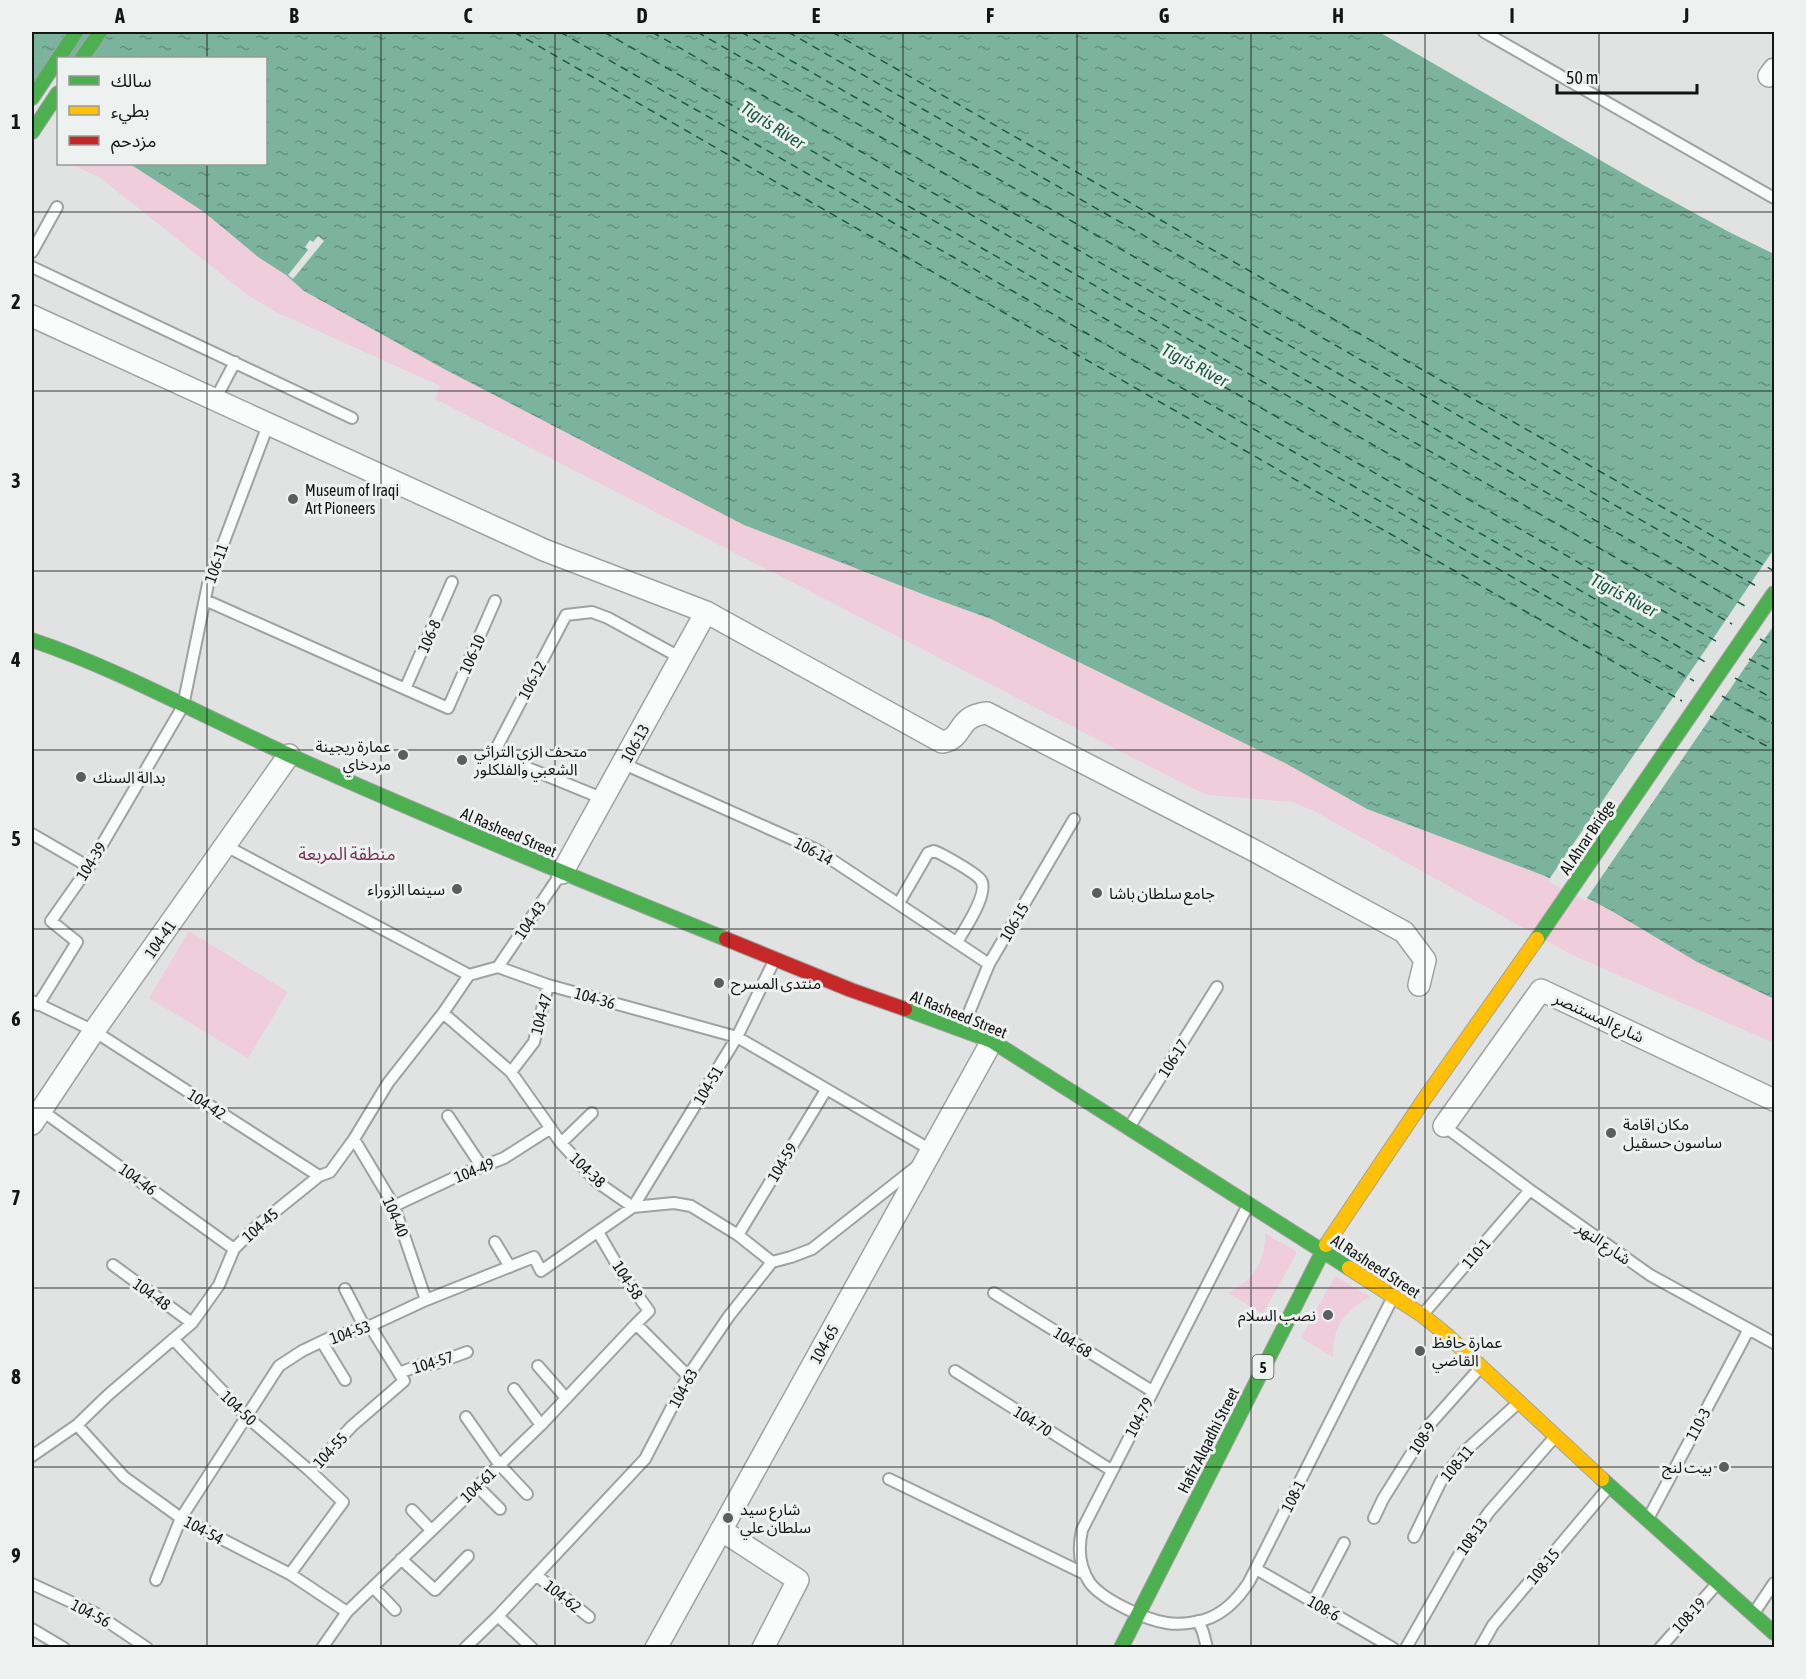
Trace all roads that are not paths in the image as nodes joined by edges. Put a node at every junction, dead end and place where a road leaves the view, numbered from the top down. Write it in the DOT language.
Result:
graph roads {
  1 [pos="76,32"];
  2 [pos="100,32"];
  3 [pos="1484,32"];
  4 [pos="59,57"];
  5 [pos="83,57"];
  6 [pos="57,60"];
  7 [pos="57,94"];
  8 [pos="32,98"];
  9 [pos="32,132"];
  10 [pos="1774,198"];
  11 [pos="57,207"];
  12 [pos="32,252"];
  13 [pos="32,267"];
  14 [pos="32,316"];
  15 [pos="235,362"];
  16 [pos="215,400"];
  17 [pos="352,418"];
  18 [pos="268,425"];
  19 [pos="452,582"];
  20 [pos="1774,593"];
  21 [pos="205,600"];
  22 [pos="495,601"];
  23 [pos="706,612"];
  24 [pos="32,624"];
  25 [pos="33,641"];
  26 [pos="76,655"];
  27 [pos="681,658"];
  28 [pos="405,689"];
  29 [pos="183,706"];
  30 [pos="289,755"];
  31 [pos="624,764"];
  32 [pos="603,799"];
  33 [pos="1074,819"];
  34 [pos="32,834"];
  35 [pos="226,846"];
  36 [pos="89,867"];
  37 [pos="562,873"];
  38 [pos="899,903"];
  39 [pos="957,942"];
  40 [pos="775,959"];
  41 [pos="989,964"];
  42 [pos="498,967"];
  43 [pos="469,975"];
  44 [pos="548,985"];
  45 [pos="1419,985"];
  46 [pos="1217,987"];
  47 [pos="35,1003"];
  48 [pos="443,1013"];
  49 [pos="962,1030"];
  50 [pos="94,1031"];
  51 [pos="737,1037"];
  52 [pos="992,1041"];
  53 [pos="511,1072"];
  54 [pos="826,1090"];
  55 [pos="1425,1098"];
  56 [pos="1774,1100"];
  57 [pos="592,1113"];
  58 [pos="448,1116"];
  59 [pos="36,1117"];
  60 [pos="1444,1126"];
  61 [pos="551,1128"];
  62 [pos="1128,1128"];
  63 [pos="354,1139"];
  64 [pos="561,1143"];
  65 [pos="928,1155"];
  66 [pos="482,1167"];
  67 [pos="319,1176"];
  68 [pos="1530,1190"];
  69 [pos="1248,1204"];
  70 [pos="394,1206"];
  71 [pos="633,1207"];
  72 [pos="598,1232"];
  73 [pos="738,1234"];
  74 [pos="495,1242"];
  75 [pos="234,1249"];
  76 [pos="1322,1251"];
  77 [pos="772,1262"];
  78 [pos="113,1265"];
  79 [pos="510,1267"];
  80 [pos="345,1289"];
  81 [pos="994,1293"];
  82 [pos="1394,1296"];
  83 [pos="426,1300"];
  84 [pos="1422,1316"];
  85 [pos="192,1323"];
  86 [pos="636,1324"];
  87 [pos="368,1327"];
  88 [pos="1749,1329"];
  89 [pos="173,1339"];
  90 [pos="322,1342"];
  91 [pos="1774,1343"];
  92 [pos="468,1352"];
  93 [pos="538,1366"];
  94 [pos="1482,1367"];
  95 [pos="955,1371"];
  96 [pos="399,1373"];
  97 [pos="688,1376"];
  98 [pos="345,1380"];
  99 [pos="514,1389"];
  100 [pos="1152,1391"];
  101 [pos="566,1398"];
  102 [pos="1519,1402"];
  103 [pos="247,1417"];
  104 [pos="466,1417"];
  105 [pos="77,1425"];
  106 [pos="541,1425"];
  107 [pos="1555,1437"];
  108 [pos="32,1456"];
  109 [pos="499,1464"];
  110 [pos="1111,1470"];
  111 [pos="310,1471"];
  112 [pos="889,1479"];
  113 [pos="477,1486"];
  114 [pos="1610,1486"];
  115 [pos="527,1494"];
  116 [pos="500,1509"];
  117 [pos="412,1510"];
  118 [pos="181,1518"];
  119 [pos="1374,1518"];
  120 [pos="1648,1520"];
  121 [pos="431,1530"];
  122 [pos="721,1530"];
  123 [pos="1414,1537"];
  124 [pos="1344,1543"];
  125 [pos="468,1556"];
  126 [pos="401,1559"];
  127 [pos="1256,1569"];
  128 [pos="290,1574"];
  129 [pos="1085,1574"];
  130 [pos="536,1575"];
  131 [pos="156,1580"];
  132 [pos="1718,1583"];
  133 [pos="1774,1583"];
  134 [pos="32,1584"];
  135 [pos="373,1587"];
  136 [pos="1313,1602"];
  137 [pos="395,1610"];
  138 [pos="347,1612"];
  139 [pos="1138,1613"];
  140 [pos="1753,1614"];
  141 [pos="498,1616"];
  142 [pos="589,1617"];
  143 [pos="1198,1621"];
  144 [pos="32,1629"];
  145 [pos="1774,1633"];
  146 [pos="664,1645"];
  147 [pos="64,1647"];
  148 [pos="147,1647"];
  149 [pos="322,1647"];
  150 [pos="465,1647"];
  151 [pos="532,1647"];
  152 [pos="763,1647"];
  153 [pos="1121,1647"];
  154 [pos="1207,1647"];
  155 [pos="1393,1647"];
  156 [pos="1406,1647"];
  157 [pos="1480,1647"];
  158 [pos="1660,1647"];
  1 -- 4 [label="main road"];
  2 -- 5 [label="main road"];
  3 -- 10 [label="lane"];
  6 -- 8 [label="main road"];
  7 -- 9 [label="main road"];
  11 -- 12 [label="lane"];
  13 -- 15 [label="lane"];
  14 -- 16 [label="street"];
  15 -- 16 [label="lane"];
  15 -- 17 [label="lane"];
  16 -- 18 [label="street"];
  18 -- 21 [label="lane, 106-11"];
  18 -- 23 [label="street"];
  19 -- 28 [label="lane, 106-8"];
  20 -- 55 [label="main road, Al Ahrar Bridge"];
  21 -- 28 [label="lane"];
  21 -- 29 [label="lane, 106-11"];
  22 -- 28 [label="lane, 106-10"];
  23 -- 27 [label="street, 106-13"];
  23 -- 45 [label="street"];
  24 -- 26 [label="main road, Al Rasheed Street"];
  25 -- 26 [label="main road, Al Rasheed Street"];
  26 -- 29 [label="main road, Al Rasheed Street"];
  27 -- 31 [label="street, 106-13"];
  27 -- 32 [label="lane, 106-12"];
  29 -- 30 [label="main road, Al Rasheed Street"];
  29 -- 36 [label="lane, 104-39"];
  30 -- 35 [label="street, 104-41"];
  30 -- 37 [label="main road, Al Rasheed Street"];
  31 -- 32 [label="street, 106-13"];
  31 -- 38 [label="lane, 106-14"];
  32 -- 37 [label="street, 106-13"];
  33 -- 41 [label="lane, 106-15"];
  34 -- 36 [label="lane"];
  35 -- 43 [label="lane"];
  35 -- 50 [label="street, 104-41"];
  36 -- 47 [label="lane, 104-39"];
  37 -- 40 [label="main road, Al Rasheed Street"];
  37 -- 42 [label="lane, 104-43"];
  38 -- 39 [label="lane, 106-14"];
  38 -- 39 [label="lane"];
  39 -- 41 [label="lane, 106-14"];
  40 -- 49 [label="main road, Al Rasheed Street"];
  40 -- 51 [label="lane, 104-51"];
  41 -- 49 [label="lane, 106-15"];
  42 -- 43 [label="lane"];
  42 -- 44 [label="lane, 104-36"];
  43 -- 48 [label="lane, 104-45"];
  44 -- 51 [label="lane, 104-36"];
  44 -- 53 [label="lane, 104-47"];
  46 -- 62 [label="lane, 106-17"];
  47 -- 50 [label="lane, 104-42"];
  48 -- 53 [label="lane, 104-38"];
  48 -- 63 [label="lane, 104-45"];
  49 -- 52 [label="main road, Al Rasheed Street"];
  50 -- 59 [label="street, 104-41"];
  50 -- 67 [label="lane, 104-42"];
  51 -- 54 [label="lane, 104-36"];
  51 -- 71 [label="lane, 104-51"];
  52 -- 62 [label="main road, Al Rasheed Street"];
  52 -- 65 [label="street, 104-65"];
  53 -- 61 [label="lane, 104-38"];
  54 -- 65 [label="lane, 104-36"];
  54 -- 73 [label="lane, 104-59"];
  55 -- 76 [label="main road, Hafiz Alqadhi Street / 5"];
  56 -- 60 [label="street, شارع المستنصر"];
  57 -- 64 [label="lane"];
  58 -- 66 [label="lane"];
  59 -- 75 [label="lane, 104-46"];
  60 -- 68 [label="lane, شارع النهر"];
  61 -- 64 [label="lane, 104-38"];
  61 -- 66 [label="lane, 104-49"];
  62 -- 69 [label="main road, Al Rasheed Street"];
  63 -- 67 [label="lane, 104-45"];
  63 -- 70 [label="lane, 104-40"];
  64 -- 71 [label="lane, 104-38"];
  65 -- 77 [label="lane"];
  65 -- 122 [label="street, 104-65"];
  66 -- 70 [label="lane, 104-49"];
  67 -- 75 [label="lane, 104-45"];
  68 -- 84 [label="lane, 110-1"];
  68 -- 88 [label="lane, شارع النهر"];
  69 -- 76 [label="main road, Al Rasheed Street"];
  69 -- 100 [label="lane, 104-79"];
  70 -- 83 [label="lane, 104-40"];
  71 -- 72 [label="lane, 104-53"];
  71 -- 73 [label="lane"];
  72 -- 79 [label="lane, 104-53"];
  72 -- 86 [label="lane, 104-58"];
  73 -- 77 [label="lane"];
  74 -- 79 [label="lane"];
  75 -- 85 [label="lane, 104-45"];
  76 -- 82 [label="main road, Al Rasheed Street"];
  76 -- 139 [label="main road, Hafiz Alqadhi Street / 5"];
  77 -- 97 [label="lane, 104-63"];
  78 -- 85 [label="lane, 104-48"];
  79 -- 83 [label="lane, 104-53"];
  80 -- 87 [label="lane"];
  81 -- 100 [label="lane, 104-68"];
  82 -- 84 [label="main road, Al Rasheed Street"];
  82 -- 127 [label="lane, 108-1"];
  83 -- 87 [label="lane, 104-53"];
  84 -- 94 [label="main road, Al Rasheed Street"];
  85 -- 89 [label="lane, 104-45"];
  86 -- 97 [label="lane, 104-58"];
  86 -- 101 [label="lane, 104-61"];
  87 -- 90 [label="lane, 104-53"];
  87 -- 96 [label="lane"];
  88 -- 91 [label="lane, شارع النهر"];
  88 -- 120 [label="lane, 110-3"];
  89 -- 103 [label="lane, 104-50"];
  89 -- 105 [label="lane, 104-45"];
  90 -- 98 [label="lane"];
  90 -- 103 [label="lane, 104-53"];
  92 -- 96 [label="lane, 104-57"];
  93 -- 101 [label="lane"];
  94 -- 102 [label="main road, Al Rasheed Street"];
  94 -- 119 [label="lane, 108-9"];
  95 -- 110 [label="lane, 104-70"];
  96 -- 111 [label="lane, 104-55"];
  97 -- 130 [label="lane, 104-63"];
  99 -- 106 [label="lane"];
  100 -- 110 [label="lane, 104-79"];
  101 -- 106 [label="lane, 104-61"];
  102 -- 107 [label="main road, Al Rasheed Street"];
  102 -- 123 [label="lane, 108-11"];
  103 -- 111 [label="lane, 104-50"];
  103 -- 118 [label="lane, 104-53"];
  104 -- 109 [label="lane"];
  105 -- 108 [label="lane, 104-45"];
  105 -- 118 [label="lane, 104-54"];
  106 -- 109 [label="lane, 104-61"];
  107 -- 114 [label="main road, Al Rasheed Street"];
  107 -- 156 [label="lane, 108-13"];
  109 -- 113 [label="lane, 104-61"];
  109 -- 115 [label="lane"];
  110 -- 129 [label="lane, 104-79"];
  111 -- 128 [label="lane, 104-55"];
  112 -- 129 [label="lane"];
  113 -- 116 [label="lane"];
  113 -- 121 [label="lane, 104-61"];
  114 -- 120 [label="main road, Al Rasheed Street"];
  114 -- 157 [label="lane, 108-15"];
  117 -- 121 [label="lane"];
  118 -- 128 [label="lane, 104-54"];
  118 -- 131 [label="lane, 104-53"];
  120 -- 132 [label="main road, Al Rasheed Street"];
  121 -- 126 [label="lane, 104-61"];
  122 -- 146 [label="street, 104-65"];
  122 -- 152 [label="street"];
  124 -- 136 [label="lane"];
  125 -- 126 [label="lane"];
  126 -- 135 [label="lane, 104-61"];
  127 -- 136 [label="lane, 108-6"];
  127 -- 143 [label="lane, 108-1"];
  128 -- 138 [label="lane, 104-54"];
  129 -- 139 [label="lane"];
  130 -- 141 [label="lane, 104-63"];
  130 -- 142 [label="lane, 104-62"];
  132 -- 140 [label="main road, Al Rasheed Street"];
  132 -- 158 [label="lane, 108-19"];
  133 -- 140 [label="lane"];
  134 -- 148 [label="lane, 104-56"];
  135 -- 137 [label="lane"];
  135 -- 138 [label="lane, 104-61"];
  136 -- 155 [label="lane, 108-6"];
  138 -- 149 [label="lane, 104-61"];
  139 -- 143 [label="lane, 108-1"];
  139 -- 153 [label="main road, Hafiz Alqadhi Street / 5"];
  140 -- 145 [label="main road, Al Rasheed Street"];
  141 -- 150 [label="lane, 104-63"];
  141 -- 151 [label="lane"];
  143 -- 154 [label="lane"];
  144 -- 147 [label="lane"];
}
